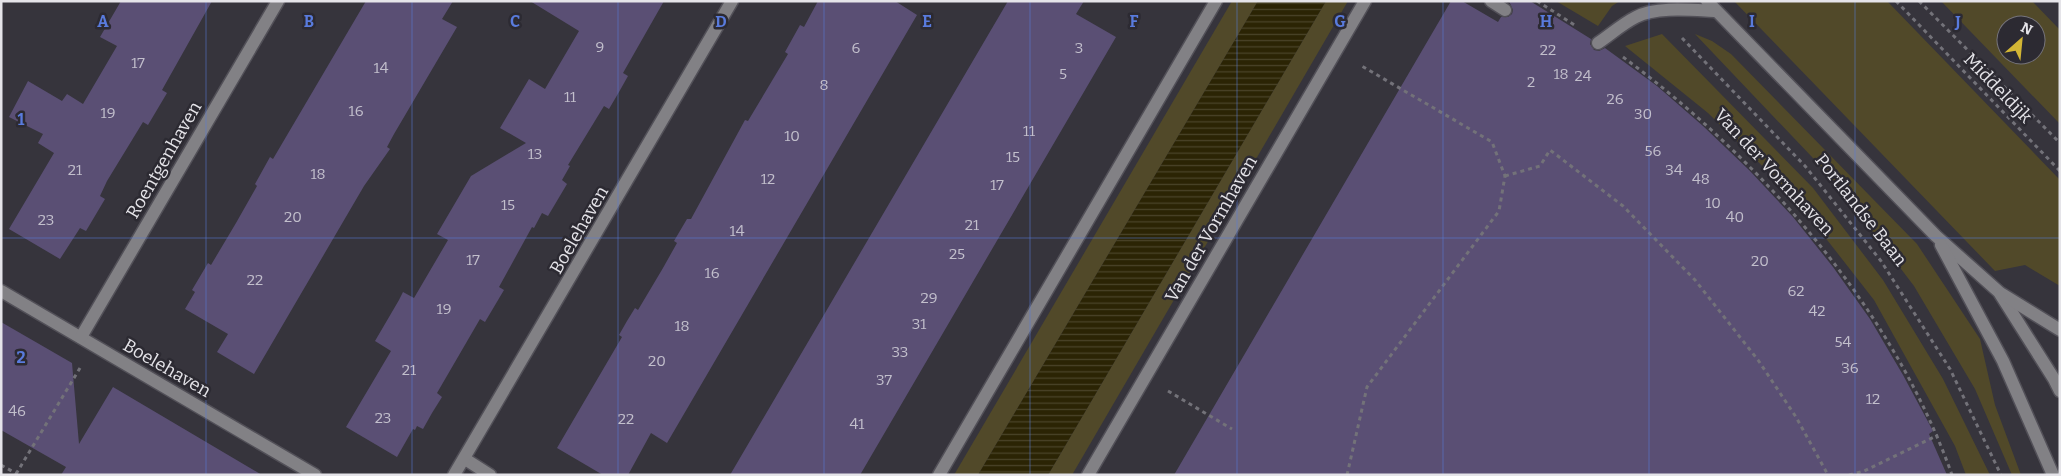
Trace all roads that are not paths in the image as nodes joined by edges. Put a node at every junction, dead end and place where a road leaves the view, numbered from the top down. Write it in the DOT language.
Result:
graph roads {
  1 [pos="278,1"];
  2 [pos="732,1"];
  3 [pos="1216,1"];
  4 [pos="1365,1"];
  5 [pos="1491,1"];
  6 [pos="1707,1"];
  7 [pos="1505,10"];
  8 [pos="1716,11"];
  9 [pos="1598,44"];
  10 [pos="1936,236"];
  11 [pos="1,291"];
  12 [pos="1999,292"];
  13 [pos="2060,330"];
  14 [pos="81,337"];
  15 [pos="2060,391"];
  16 [pos="465,460"];
  17 [pos="315,475"];
  18 [pos="454,475"];
  19 [pos="490,475"];
  20 [pos="939,475"];
  21 [pos="1088,475"];
  22 [pos="2053,475"];
  1 -- 14 [label="street, Roentgenhaven"];
  2 -- 16 [label="street, Boelehaven"];
  3 -- 20 [label="street"];
  4 -- 21 [label="street, Van der Vormhaven"];
  5 -- 7 [label="street"];
  6 -- 8 [label="street, Portlandse Baan"];
  8 -- 9 [label="street"];
  8 -- 10 [label="street, Portlandse Baan"];
  10 -- 12 [label="street, Portlandse Baan"];
  10 -- 22 [label="street, Portlandse Baan"];
  11 -- 14 [label="street, Boelehaven"];
  12 -- 13 [label="street"];
  12 -- 15 [label="street, Portlandse Baan"];
  14 -- 17 [label="street, Boelehaven"];
  16 -- 18 [label="street, Boelehaven"];
  16 -- 19 [label="street"];
}
